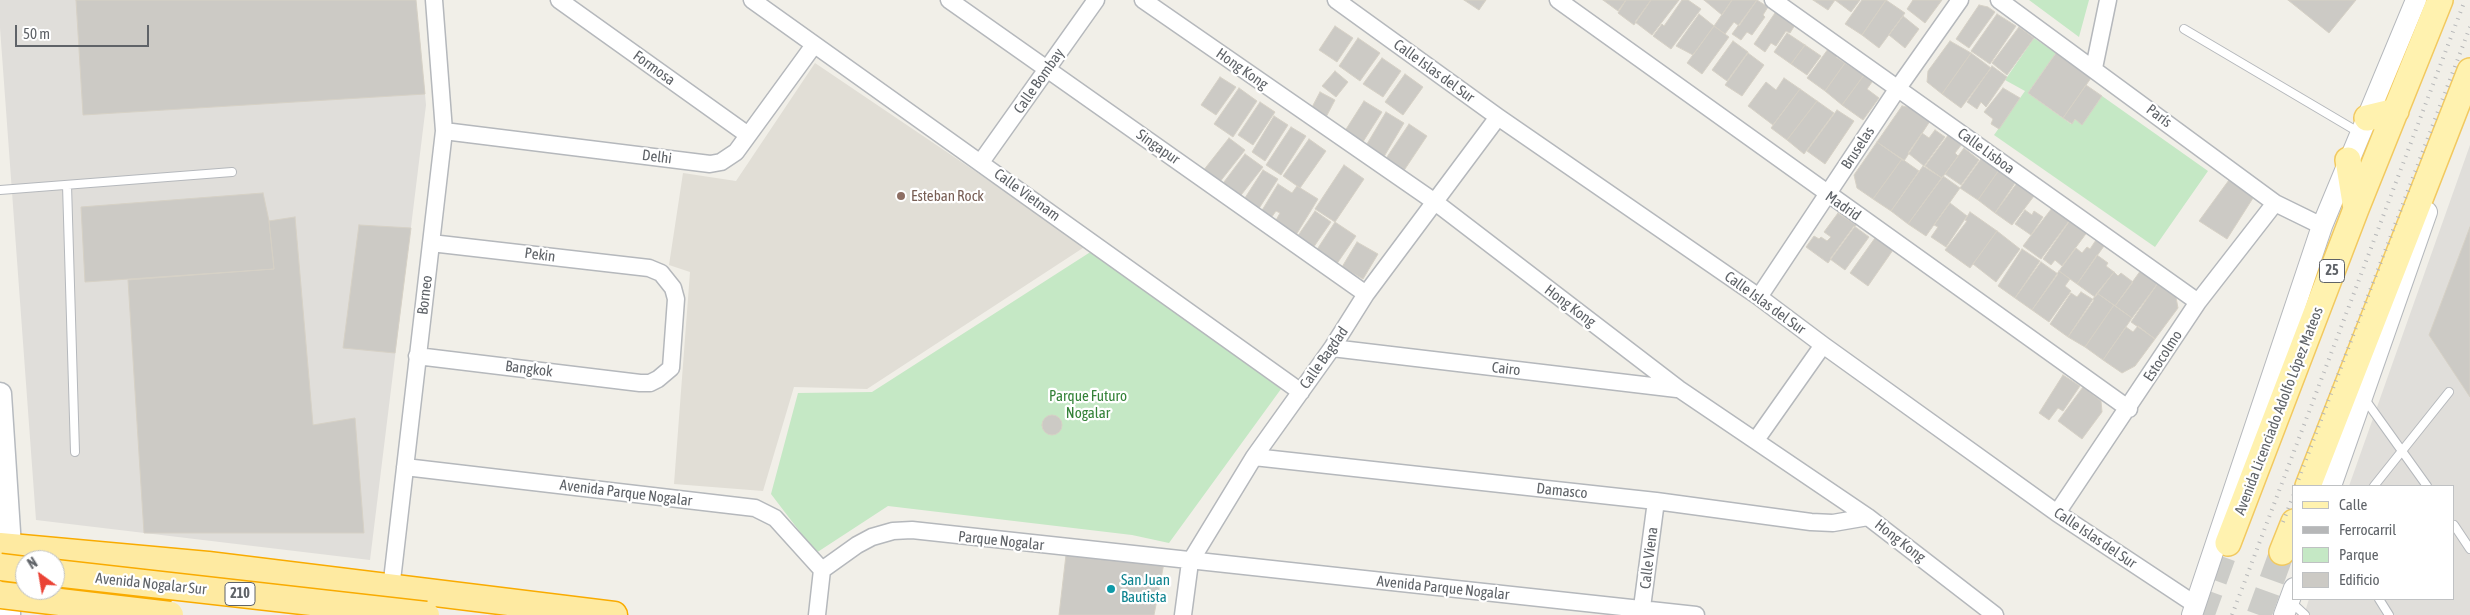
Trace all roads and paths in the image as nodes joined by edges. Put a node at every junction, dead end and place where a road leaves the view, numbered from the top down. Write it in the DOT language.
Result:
graph roads {
  1 [pos="434,0"];
  2 [pos="559,0"];
  3 [pos="752,0"];
  4 [pos="949,0"];
  5 [pos="1096,0"];
  6 [pos="1144,0"];
  7 [pos="1336,0"];
  8 [pos="1558,0"];
  9 [pos="1773,0"];
  10 [pos="1960,0"];
  11 [pos="1999,0"];
  12 [pos="2108,0"];
  13 [pos="2416,0"];
  14 [pos="2440,0"];
  15 [pos="2184,29"];
  16 [pos="814,45"];
  17 [pos="2094,68"];
  18 [pos="1047,69"];
  19 [pos="2470,71"];
  20 [pos="1898,88"];
  21 [pos="2396,111"];
  22 [pos="2453,114"];
  23 [pos="1498,117"];
  24 [pos="2363,126"];
  25 [pos="444,132"];
  26 [pos="748,135"];
  27 [pos="2348,160"];
  28 [pos="981,162"];
  29 [pos="232,172"];
  30 [pos="67,185"];
  31 [pos="0,190"];
  32 [pos="1828,195"];
  33 [pos="1434,202"];
  34 [pos="2275,203"];
  35 [pos="2356,209"];
  36 [pos="2322,226"];
  37 [pos="432,243"];
  38 [pos="1366,294"];
  39 [pos="1759,297"];
  40 [pos="2198,302"];
  41 [pos="1823,345"];
  42 [pos="1332,348"];
  43 [pos="417,356"];
  44 [pos="640,383"];
  45 [pos="1679,389"];
  46 [pos="1301,392"];
  47 [pos="2449,392"];
  48 [pos="0,394"];
  49 [pos="2363,397"];
  50 [pos="2129,409"];
  51 [pos="1756,440"];
  52 [pos="2402,450"];
  53 [pos="75,452"];
  54 [pos="1254,457"];
  55 [pos="405,467"];
  56 [pos="2308,485"];
  57 [pos="2332,485"];
  58 [pos="2375,485"];
  59 [pos="2426,485"];
  60 [pos="1656,501"];
  61 [pos="2057,513"];
  62 [pos="1868,517"];
  63 [pos="2455,526"];
  64 [pos="2292,527"];
  65 [pos="2228,543"];
  66 [pos="2470,549"];
  67 [pos="2282,552"];
  68 [pos="3,553"];
  69 [pos="15,562"];
  70 [pos="1190,562"];
  71 [pos="208,565"];
  72 [pos="822,570"];
  73 [pos="65,574"];
  74 [pos="65,582"];
  75 [pos="391,589"];
  76 [pos="144,590"];
  77 [pos="0,595"];
  78 [pos="2380,600"];
  79 [pos="2289,601"];
  80 [pos="247,604"];
  81 [pos="285,607"];
  82 [pos="2194,610"];
  83 [pos="1642,612"];
  84 [pos="9,615"];
  85 [pos="170,615"];
  86 [pos="174,615"];
  87 [pos="426,615"];
  88 [pos="614,615"];
  89 [pos="817,615"];
  90 [pos="1183,615"];
  91 [pos="1696,615"];
  92 [pos="1995,615"];
  93 [pos="2305,615"];
  94 [pos="2389,615"];
  1 -- 25 [label="street, Borneo"];
  2 -- 26 [label="street, Formosa"];
  3 -- 16 [label="street, Calle Vietnam"];
  4 -- 18 [label="street, Singapur"];
  5 -- 18 [label="street, Calle Bombay"];
  6 -- 33 [label="street, Hong Kong"];
  7 -- 23 [label="street, Calle Islas del Sur"];
  8 -- 32 [label="street, Madrid"];
  9 -- 20 [label="street, Calle Lisboa"];
  10 -- 20 [label="street, Bruselas"];
  11 -- 17 [label="street, París"];
  12 -- 17 [label="street"];
  13 -- 24 [label="street"];
  14 -- 21 [label="main road, Avenida Licenciado Adolfo López Mateos / 25"];
  15 -- 24 [label="lane"];
  16 -- 26 [label="street, Delhi"];
  16 -- 28 [label="street, Calle Vietnam"];
  17 -- 34 [label="street, París"];
  18 -- 28 [label="street, Calle Bombay"];
  18 -- 38 [label="street, Singapur"];
  19 -- 22 [label="main road"];
  20 -- 32 [label="street, Bruselas"];
  20 -- 40 [label="street, Calle Lisboa"];
  21 -- 24 [label="main road"];
  21 -- 35 [label="main road, Avenida Licenciado Adolfo López Mateos / 25"];
  22 -- 49 [label="street"];
  22 -- 56 [label="main road"];
  23 -- 33 [label="street, Calle Bagdad"];
  23 -- 39 [label="street, Calle Islas del Sur"];
  24 -- 27 [label="street"];
  25 -- 26 [label="street, Delhi"];
  25 -- 37 [label="street, Borneo"];
  27 -- 35 [label="main road"];
  27 -- 36 [label="street"];
  28 -- 46 [label="street, Calle Vietnam"];
  29 -- 30 [label="lane"];
  30 -- 31 [label="lane"];
  30 -- 53 [label="lane"];
  32 -- 39 [label="street, Bruselas"];
  32 -- 50 [label="street, Madrid"];
  33 -- 38 [label="street, Calle Bagdad"];
  33 -- 45 [label="street, Hong Kong"];
  34 -- 36 [label="street, París"];
  34 -- 40 [label="street, Estocolmo"];
  35 -- 65 [label="main road, Avenida Licenciado Adolfo López Mateos / 25"];
  36 -- 82 [label="street"];
  37 -- 43 [label="street, Borneo"];
  37 -- 44 [label="street, Pekin"];
  38 -- 42 [label="street, Calle Bagdad"];
  39 -- 41 [label="street, Calle Islas del Sur"];
  40 -- 50 [label="street, Estocolmo"];
  41 -- 51 [label="street"];
  41 -- 61 [label="street, Calle Islas del Sur"];
  42 -- 45 [label="street, Cairo"];
  42 -- 46 [label="street, Calle Bagdad"];
  43 -- 44 [label="street, Bangkok"];
  43 -- 55 [label="street, Borneo"];
  45 -- 51 [label="street, Hong Kong"];
  46 -- 54 [label="street, Calle Bagdad"];
  47 -- 52 [label="lane"];
  48 -- 68 [label="main road"];
  49 -- 52 [label="lane"];
  49 -- 57 [label="street"];
  50 -- 61 [label="street, Estocolmo"];
  51 -- 62 [label="street, Hong Kong"];
  52 -- 58 [label="lane"];
  52 -- 59 [label="lane"];
  54 -- 60 [label="street, Damasco"];
  54 -- 70 [label="street, Calle Bagdad"];
  55 -- 72 [label="street, Avenida Parque Nogalar"];
  55 -- 75 [label="street, Borneo"];
  60 -- 62 [label="street, Damasco"];
  60 -- 83 [label="street, Calle Viena"];
  61 -- 82 [label="street, Calle Islas del Sur"];
  62 -- 92 [label="street, Hong Kong"];
  63 -- 66 [label="lane"];
  64 -- 67 [label="main road"];
  68 -- 69 [label="highway, bridge"];
  68 -- 71 [label="highway"];
  68 -- 84 [label="main road"];
  70 -- 72 [label="street, Parque Nogalar"];
  70 -- 83 [label="street, Avenida Parque Nogalar"];
  70 -- 90 [label="street, Calle Bagdad"];
  71 -- 75 [label="highway"];
  71 -- 86 [label="highway"];
  72 -- 89 [label="street"];
  73 -- 87 [label="highway, Avenida Nogalar Sur / 210, bridge"];
  74 -- 76 [label="lane"];
  75 -- 88 [label="highway"];
  77 -- 85 [label="highway, Avenida Nogalar Sur, bridge"];
  78 -- 94 [label="lane"];
  79 -- 93 [label="lane"];
  80 -- 81 [label="lane"];
  83 -- 91 [label="street, Avenida Parque Nogalar"];
}
